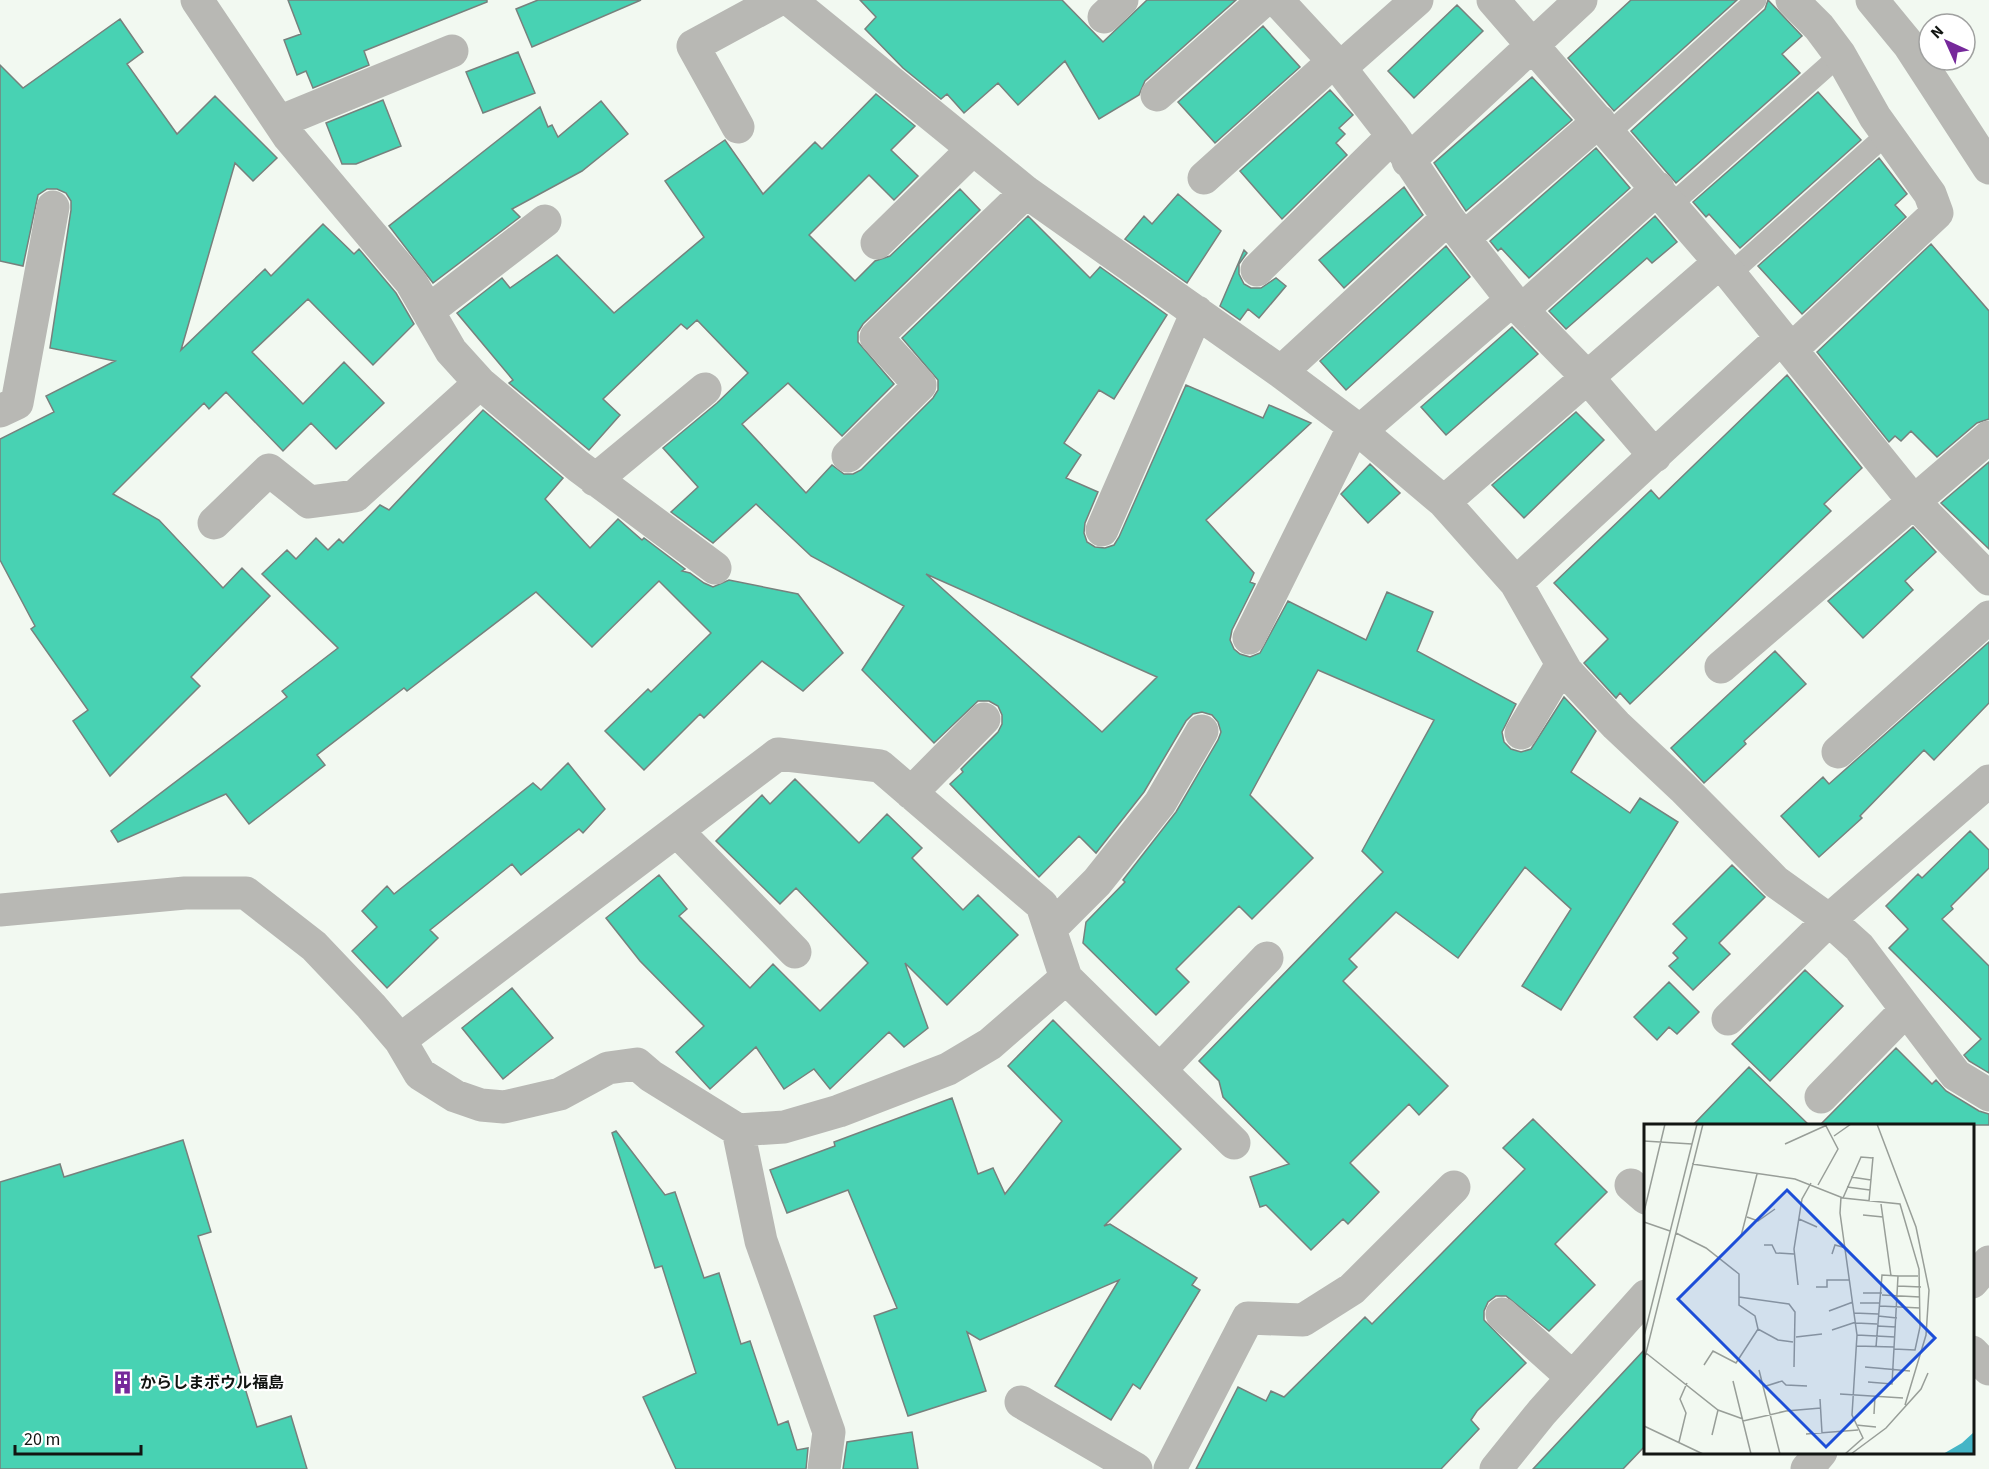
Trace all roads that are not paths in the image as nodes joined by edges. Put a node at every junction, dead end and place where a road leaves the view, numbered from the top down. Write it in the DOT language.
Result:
graph roads {
  1 [pos="197,0"];
  2 [pos="778,0"];
  3 [pos="790,0"];
  4 [pos="1264,0"];
  5 [pos="1277,0"];
  6 [pos="1417,0"];
  7 [pos="1493,0"];
  8 [pos="1581,0"];
  9 [pos="1756,0"];
  10 [pos="1792,0"];
  11 [pos="1872,0"];
  12 [pos="1534,45"];
  13 [pos="452,51"];
  14 [pos="1840,55"];
  15 [pos="1337,64"];
  16 [pos="1157,95"];
  17 [pos="279,122"];
  18 [pos="738,127"];
  19 [pos="1604,127"];
  20 [pos="1887,134"];
  21 [pos="1400,149"];
  22 [pos="972,150"];
  23 [pos="1989,168"];
  24 [pos="1204,178"];
  25 [pos="1026,192"];
  26 [pos="1665,196"];
  27 [pos="53,207"];
  28 [pos="544,221"];
  29 [pos="1456,228"];
  30 [pos="877,243"];
  31 [pos="1725,268"];
  32 [pos="1257,270"];
  33 [pos="1517,305"];
  34 [pos="428,311"];
  35 [pos="1197,312"];
  36 [pos="1786,344"];
  37 [pos="1281,372"];
  38 [pos="1588,378"];
  39 [pos="480,384"];
  40 [pos="705,389"];
  41 [pos="0,411"];
  42 [pos="1357,429"];
  43 [pos="1989,437"];
  44 [pos="848,456"];
  45 [pos="1655,456"];
  46 [pos="595,480"];
  47 [pos="1444,502"];
  48 [pos="1915,503"];
  49 [pos="214,523"];
  50 [pos="1102,530"];
  51 [pos="715,568"];
  52 [pos="1989,579"];
  53 [pos="1516,583"];
  54 [pos="1989,617"];
  55 [pos="1249,638"];
  56 [pos="1562,664"];
  57 [pos="1721,668"];
  58 [pos="984,719"];
  59 [pos="1202,732"];
  60 [pos="1521,733"];
  61 [pos="1838,752"];
  62 [pos="1985,792"];
  63 [pos="911,794"];
  64 [pos="677,831"];
  65 [pos="0,910"];
  66 [pos="1829,920"];
  67 [pos="1050,929"];
  68 [pos="795,952"];
  69 [pos="1267,958"];
  70 [pos="1066,978"];
  71 [pos="1905,1011"];
  72 [pos="1728,1019"];
  73 [pos="400,1041"];
  74 [pos="1160,1070"];
  75 [pos="1989,1095"];
  76 [pos="1821,1097"];
  77 [pos="738,1130"];
  78 [pos="1234,1143"];
  79 [pos="1454,1187"];
  80 [pos="1989,1262"];
  81 [pos="1974,1279"];
  82 [pos="1644,1298"];
  83 [pos="1502,1314"];
  84 [pos="1974,1354"];
  85 [pos="1989,1369"];
  86 [pos="1572,1377"];
  87 [pos="1021,1402"];
  88 [pos="1819,1454"];
  89 [pos="824,1469"];
  90 [pos="1136,1469"];
  91 [pos="1170,1469"];
  92 [pos="1496,1469"];
  93 [pos="1807,1469"];
  1 -- 17 [label="street"];
  2 -- 18 [label="street"];
  3 -- 22 [label="street"];
  4 -- 16 [label="street"];
  5 -- 15 [label="street"];
  6 -- 15 [label="street"];
  7 -- 12 [label="street"];
  8 -- 12 [label="street"];
  9 -- 19 [label="lane"];
  10 -- 14 [label="street"];
  11 -- 23 [label="street"];
  12 -- 19 [label="street"];
  12 -- 21 [label="street"];
  13 -- 17 [label="street"];
  14 -- 20 [label="street"];
  14 -- 26 [label="lane"];
  15 -- 21 [label="street"];
  15 -- 24 [label="street"];
  17 -- 34 [label="street"];
  19 -- 26 [label="street"];
  19 -- 29 [label="street"];
  20 -- 31 [label="lane"];
  20 -- 36 [label="street"];
  21 -- 29 [label="street"];
  21 -- 32 [label="street"];
  22 -- 25 [label="street"];
  22 -- 30 [label="street"];
  25 -- 35 [label="street"];
  25 -- 44 [label="street"];
  26 -- 31 [label="street"];
  26 -- 33 [label="street"];
  27 -- 41 [label="street"];
  28 -- 34 [label="street"];
  29 -- 33 [label="street"];
  29 -- 37 [label="street"];
  31 -- 36 [label="street"];
  31 -- 38 [label="street"];
  33 -- 38 [label="street"];
  33 -- 42 [label="street"];
  34 -- 39 [label="street"];
  35 -- 37 [label="street"];
  35 -- 50 [label="street"];
  36 -- 45 [label="street"];
  36 -- 48 [label="street"];
  37 -- 42 [label="street"];
  38 -- 45 [label="street"];
  38 -- 47 [label="street"];
  39 -- 46 [label="street"];
  39 -- 49 [label="street"];
  40 -- 46 [label="street"];
  42 -- 47 [label="street"];
  42 -- 55 [label="street"];
  43 -- 48 [label="street"];
  45 -- 53 [label="street"];
  46 -- 51 [label="street"];
  47 -- 53 [label="street"];
  48 -- 52 [label="street"];
  48 -- 57 [label="street"];
  53 -- 56 [label="street"];
  54 -- 61 [label="street"];
  56 -- 60 [label="street"];
  56 -- 66 [label="street"];
  58 -- 63 [label="street"];
  59 -- 67 [label="street"];
  62 -- 66 [label="street"];
  63 -- 64 [label="street"];
  63 -- 67 [label="street"];
  64 -- 68 [label="street"];
  64 -- 73 [label="street"];
  65 -- 73 [label="street"];
  66 -- 71 [label="street"];
  66 -- 72 [label="street"];
  67 -- 70 [label="street"];
  69 -- 74 [label="street"];
  70 -- 74 [label="street"];
  70 -- 77 [label="street"];
  71 -- 75 [label="street"];
  71 -- 76 [label="street"];
  73 -- 77 [label="street"];
  74 -- 78 [label="street"];
  77 -- 89 [label="street"];
  79 -- 91 [label="street"];
  80 -- 81 [label="street"];
  82 -- 86 [label="street"];
  83 -- 86 [label="street"];
  84 -- 85 [label="street"];
  86 -- 92 [label="street"];
  87 -- 90 [label="street"];
  88 -- 93 [label="street"];
}
